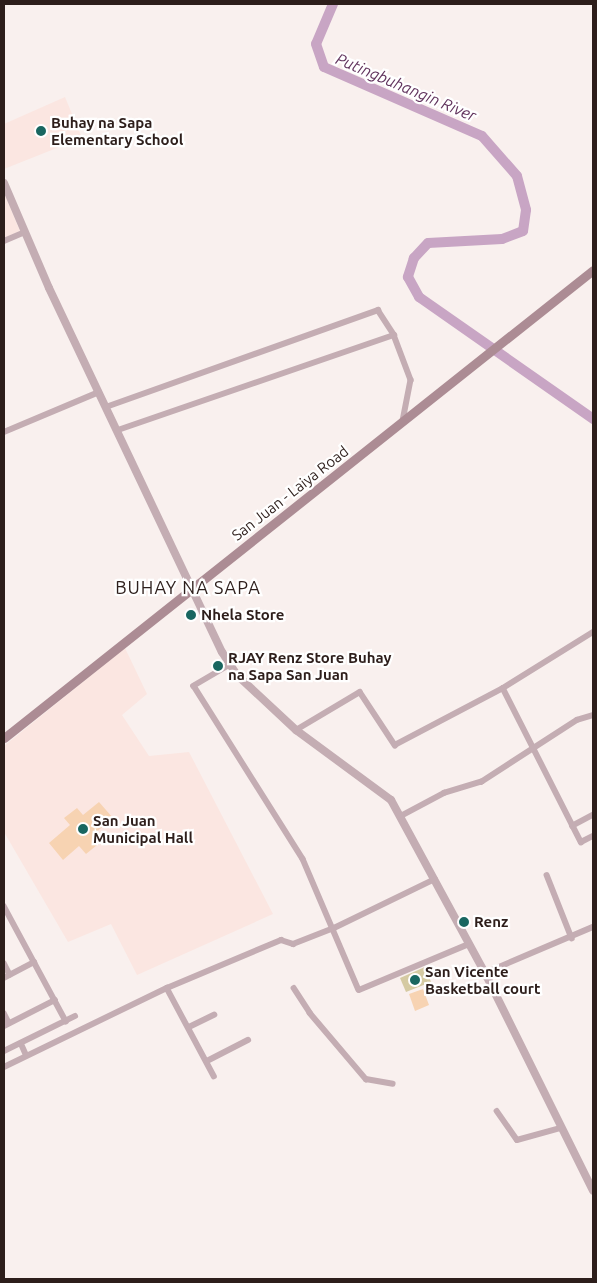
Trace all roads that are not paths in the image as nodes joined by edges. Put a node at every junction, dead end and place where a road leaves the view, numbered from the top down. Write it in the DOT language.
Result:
graph roads {
  1 [pos="4,183"];
  2 [pos="25,232"];
  3 [pos="4,241"];
  4 [pos="593,270"];
  5 [pos="394,335"];
  6 [pos="99,392"];
  7 [pos="106,406"];
  8 [pos="403,421"];
  9 [pos="118,430"];
  10 [pos="4,432"];
  11 [pos="192,588"];
  12 [pos="593,632"];
  13 [pos="230,665"];
  14 [pos="504,688"];
  15 [pos="593,715"];
  16 [pos="296,730"];
  17 [pos="4,738"];
  18 [pos="533,748"];
  19 [pos="593,815"];
  20 [pos="401,816"];
  21 [pos="572,826"];
  22 [pos="593,836"];
  23 [pos="547,875"];
  24 [pos="435,879"];
  25 [pos="4,906"];
  26 [pos="593,927"];
  27 [pos="334,928"];
  28 [pos="572,938"];
  29 [pos="469,944"];
  30 [pos="34,962"];
  31 [pos="4,963"];
  32 [pos="485,973"];
  33 [pos="10,975"];
  34 [pos="4,978"];
  35 [pos="167,988"];
  36 [pos="294,988"];
  37 [pos="55,1000"];
  38 [pos="4,1013"];
  39 [pos="214,1015"];
  40 [pos="75,1016"];
  41 [pos="66,1021"];
  42 [pos="7,1025"];
  43 [pos="189,1027"];
  44 [pos="248,1040"];
  45 [pos="21,1043"];
  46 [pos="4,1051"];
  47 [pos="26,1054"];
  48 [pos="207,1060"];
  49 [pos="4,1068"];
  50 [pos="214,1076"];
  51 [pos="393,1084"];
  52 [pos="497,1111"];
  53 [pos="561,1128"];
  54 [pos="593,1191"];
  1 -- 2 [label="street"];
  2 -- 3 [label="street"];
  2 -- 6 [label="street"];
  4 -- 8 [label="main road, San Juan - Laiya Road"];
  5 -- 7 [label="street"];
  5 -- 8 [label="street"];
  5 -- 9 [label="street"];
  6 -- 7 [label="street"];
  6 -- 10 [label="street"];
  7 -- 9 [label="street"];
  8 -- 11 [label="main road, San Juan - Laiya Road"];
  9 -- 11 [label="street"];
  11 -- 13 [label="street"];
  11 -- 17 [label="main road, San Juan - Laiya Road"];
  12 -- 14 [label="street"];
  13 -- 16 [label="street"];
  13 -- 27 [label="street"];
  14 -- 16 [label="street"];
  14 -- 18 [label="street"];
  15 -- 18 [label="street"];
  16 -- 20 [label="street"];
  18 -- 20 [label="street"];
  18 -- 21 [label="street"];
  19 -- 21 [label="street"];
  20 -- 24 [label="street"];
  21 -- 22 [label="street"];
  23 -- 28 [label="street"];
  24 -- 27 [label="street"];
  24 -- 29 [label="street"];
  25 -- 30 [label="street"];
  26 -- 28 [label="street"];
  27 -- 29 [label="street"];
  27 -- 35 [label="street"];
  28 -- 32 [label="street"];
  29 -- 32 [label="street"];
  30 -- 33 [label="street"];
  30 -- 37 [label="street"];
  31 -- 33 [label="street"];
  32 -- 53 [label="street"];
  33 -- 34 [label="street"];
  35 -- 43 [label="street"];
  35 -- 49 [label="street"];
  36 -- 51 [label="street"];
  37 -- 41 [label="street"];
  37 -- 42 [label="street"];
  38 -- 42 [label="street"];
  39 -- 43 [label="street"];
  40 -- 41 [label="street"];
  41 -- 45 [label="street"];
  43 -- 48 [label="street"];
  44 -- 48 [label="street"];
  45 -- 46 [label="street"];
  45 -- 47 [label="street"];
  48 -- 50 [label="street"];
  52 -- 53 [label="street"];
  53 -- 54 [label="street"];
}
